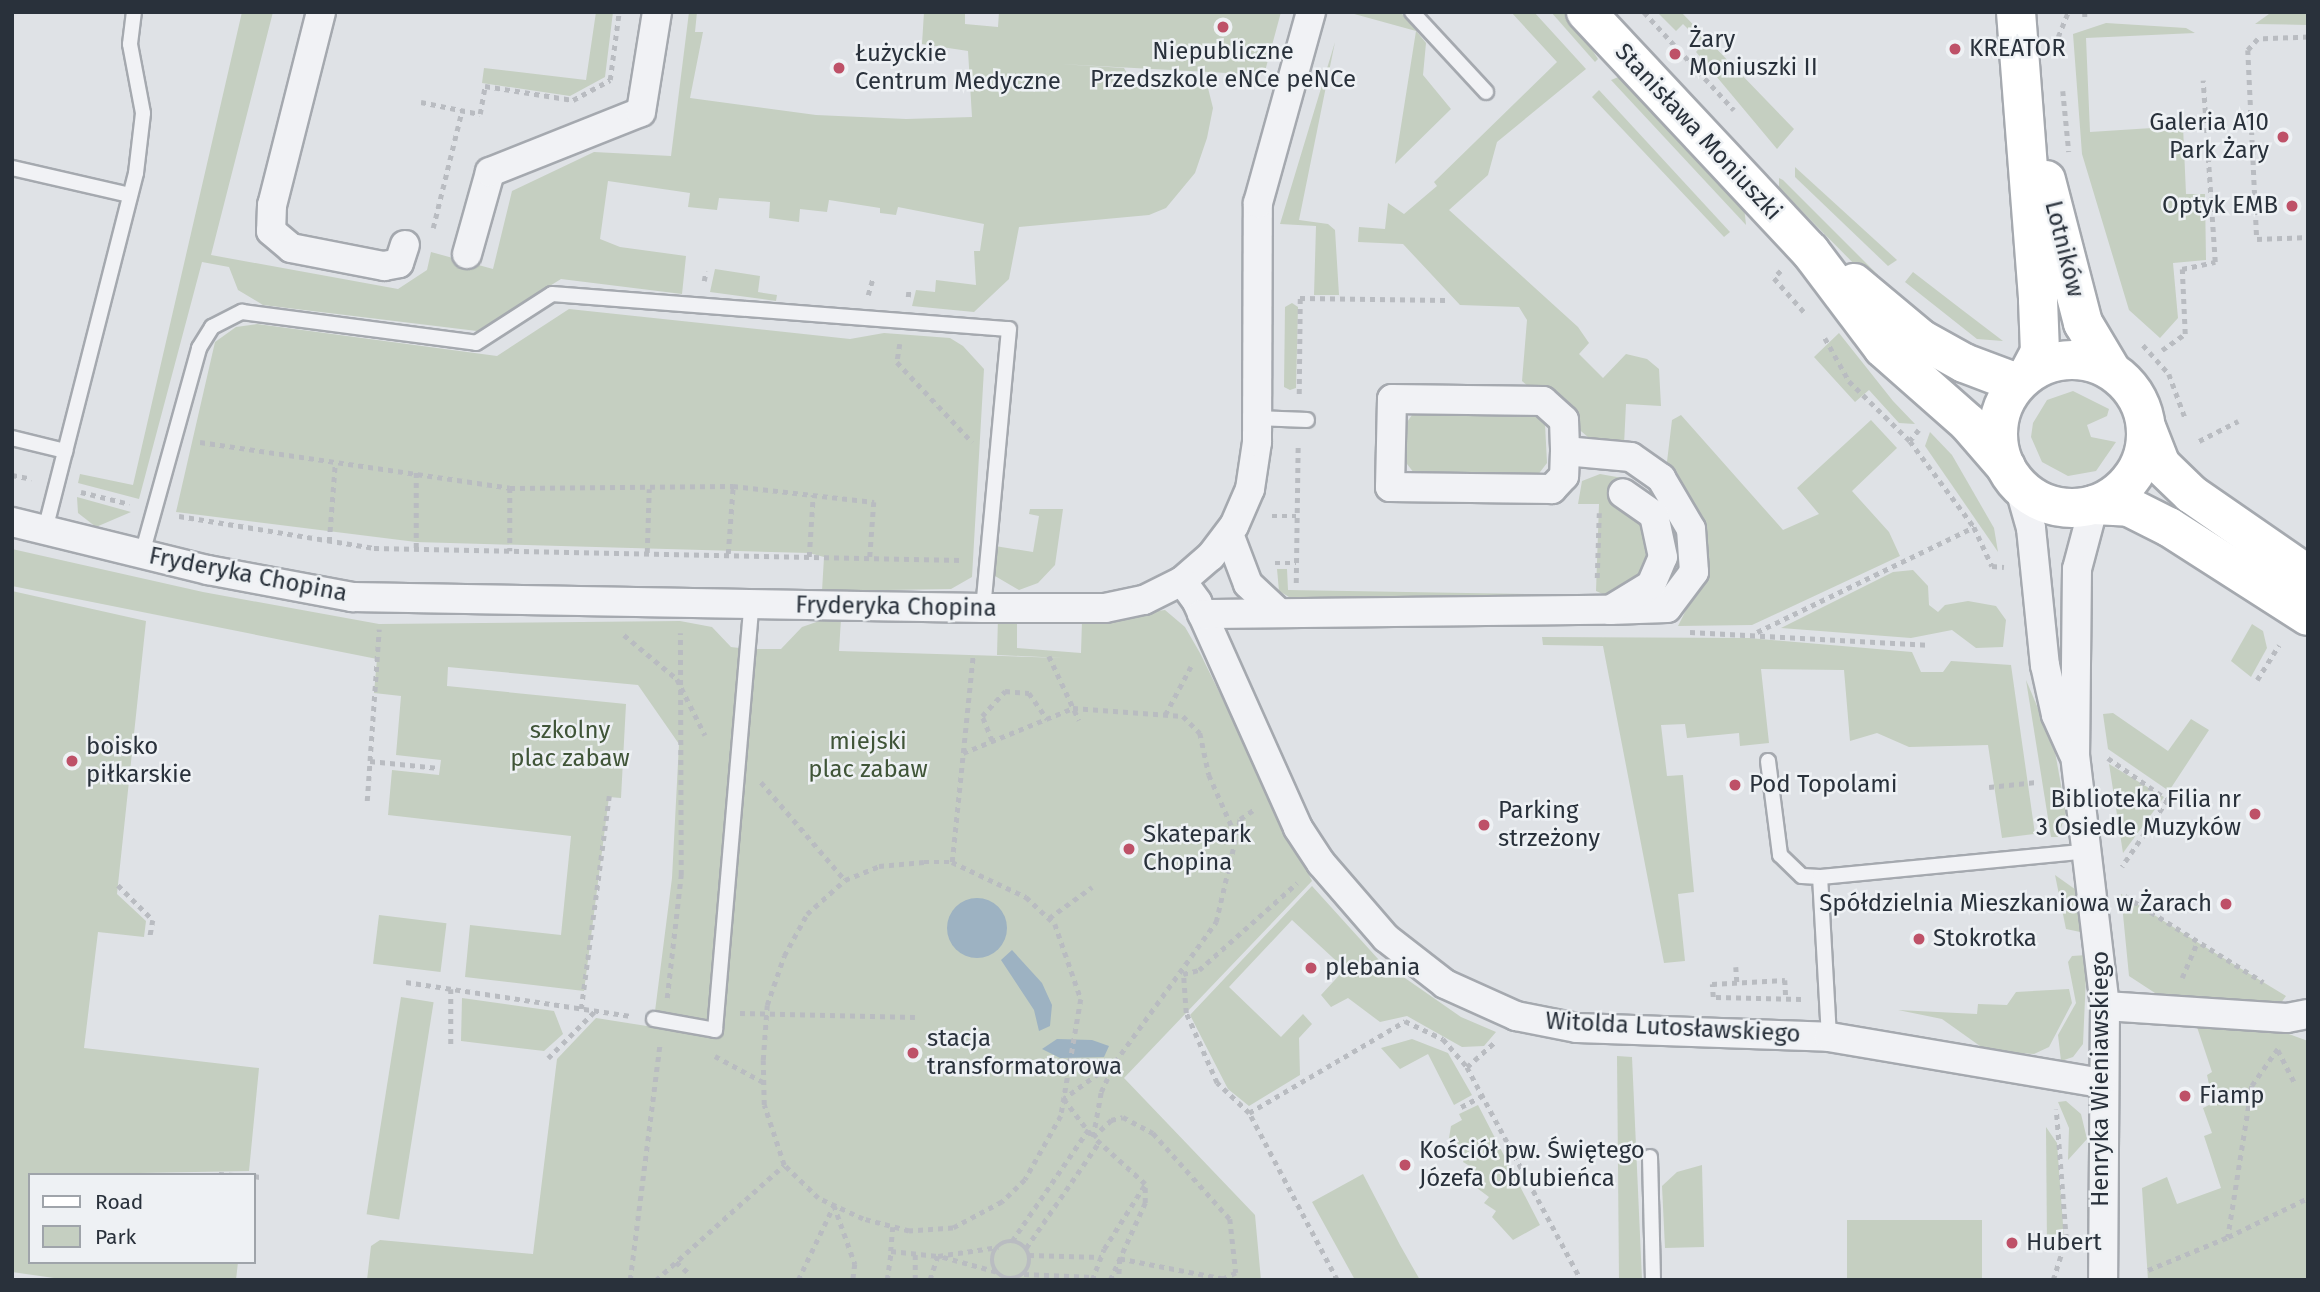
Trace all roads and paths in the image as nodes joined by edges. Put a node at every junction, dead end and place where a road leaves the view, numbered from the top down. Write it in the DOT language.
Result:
graph roads {
  1 [pos="134,12"];
  2 [pos="321,12"];
  3 [pos="619,12"];
  4 [pos="657,12"];
  5 [pos="1311,12"];
  6 [pos="1412,12"];
  7 [pos="1586,12"];
  8 [pos="1644,12"];
  9 [pos="2016,12"];
  10 [pos="2068,12"];
  11 [pos="2085,12"];
  12 [pos="2085,19"];
  13 [pos="2308,37"];
  14 [pos="2059,44"];
  15 [pos="2062,78"];
  16 [pos="2203,80"];
  17 [pos="1486,92"];
  18 [pos="421,102"];
  19 [pos="462,110"];
  20 [pos="1739,116"];
  21 [pos="2028,122"];
  22 [pos="2071,165"];
  23 [pos="12,168"];
  24 [pos="130,195"];
  25 [pos="2308,237"];
  26 [pos="418,242"];
  27 [pos="1810,251"];
  28 [pos="467,254"];
  29 [pos="909,288"];
  30 [pos="1446,300"];
  31 [pos="908,313"];
  32 [pos="2132,337"];
  33 [pos="2162,351"];
  34 [pos="2111,370"];
  35 [pos="2023,378"];
  36 [pos="1256,418"];
  37 [pos="1303,420"];
  38 [pos="1925,421"];
  39 [pos="2238,421"];
  40 [pos="2146,427"];
  41 [pos="2187,434"];
  42 [pos="980,437"];
  43 [pos="12,438"];
  44 [pos="175,438"];
  45 [pos="2189,441"];
  46 [pos="2199,441"];
  47 [pos="2192,448"];
  48 [pos="65,451"];
  49 [pos="1565,451"];
  50 [pos="335,464"];
  51 [pos="416,472"];
  52 [pos="12,475"];
  53 [pos="2012,477"];
  54 [pos="56,485"];
  55 [pos="733,486"];
  56 [pos="510,488"];
  57 [pos="649,489"];
  58 [pos="1623,493"];
  59 [pos="813,495"];
  60 [pos="2094,505"];
  61 [pos="156,510"];
  62 [pos="1267,516"];
  63 [pos="1296,516"];
  64 [pos="12,522"];
  65 [pos="1974,527"];
  66 [pos="45,530"];
  67 [pos="1229,534"];
  68 [pos="329,542"];
  69 [pos="416,548"];
  70 [pos="510,551"];
  71 [pos="647,553"];
  72 [pos="142,554"];
  73 [pos="727,555"];
  74 [pos="809,557"];
  75 [pos="870,557"];
  76 [pos="987,564"];
  77 [pos="2008,568"];
  78 [pos="2308,575"];
  79 [pos="1182,581"];
  80 [pos="751,606"];
  81 [pos="984,608"];
  82 [pos="1610,610"];
  83 [pos="1278,612"];
  84 [pos="1202,614"];
  85 [pos="2308,616"];
  86 [pos="380,617"];
  87 [pos="680,621"];
  88 [pos="618,630"];
  89 [pos="1684,632"];
  90 [pos="1755,633"];
  91 [pos="1927,645"];
  92 [pos="2279,645"];
  93 [pos="973,654"];
  94 [pos="1049,656"];
  95 [pos="1194,662"];
  96 [pos="2257,680"];
  97 [pos="682,689"];
  98 [pos="1073,708"];
  99 [pos="1165,715"];
  100 [pos="1047,719"];
  101 [pos="1079,720"];
  102 [pos="705,735"];
  103 [pos="992,741"];
  104 [pos="963,753"];
  105 [pos="2087,754"];
  106 [pos="740,759"];
  107 [pos="370,761"];
  108 [pos="1768,761"];
  109 [pos="439,768"];
  110 [pos="2036,782"];
  111 [pos="1989,788"];
  112 [pos="610,796"];
  113 [pos="367,801"];
  114 [pos="1259,807"];
  115 [pos="1236,836"];
  116 [pos="2090,851"];
  117 [pos="952,862"];
  118 [pos="2119,871"];
  119 [pos="1308,873"];
  120 [pos="1821,877"];
  121 [pos="845,880"];
  122 [pos="118,885"];
  123 [pos="1092,887"];
  124 [pos="2121,894"];
  125 [pos="1049,918"];
  126 [pos="150,937"];
  127 [pos="2197,942"];
  128 [pos="1735,967"];
  129 [pos="1183,974"];
  130 [pos="406,982"];
  131 [pos="1737,983"];
  132 [pos="2179,985"];
  133 [pos="451,989"];
  134 [pos="2275,989"];
  135 [pos="1706,997"];
  136 [pos="1713,997"];
  137 [pos="1786,999"];
  138 [pos="1829,1000"];
  139 [pos="2105,1006"];
  140 [pos="581,1009"];
  141 [pos="596,1011"];
  142 [pos="718,1012"];
  143 [pos="2308,1014"];
  144 [pos="766,1015"];
  145 [pos="915,1017"];
  146 [pos="658,1021"];
  147 [pos="1829,1037"];
  148 [pos="2283,1042"];
  149 [pos="451,1046"];
  150 [pos="2278,1050"];
  151 [pos="548,1058"];
  152 [pos="1115,1062"];
  153 [pos="2054,1078"];
  154 [pos="2101,1083"];
  155 [pos="2295,1083"];
  156 [pos="1482,1096"];
  157 [pos="1064,1098"];
  158 [pos="1461,1107"];
  159 [pos="1249,1113"];
  160 [pos="1088,1130"];
  161 [pos="1093,1137"];
  162 [pos="1099,1142"];
  163 [pos="1650,1157"];
  164 [pos="784,1165"];
  165 [pos="256,1176"];
  166 [pos="261,1177"];
  167 [pos="1145,1184"];
  168 [pos="2308,1198"];
  169 [pos="834,1205"];
  170 [pos="894,1227"];
  171 [pos="2228,1237"];
  172 [pos="1012,1241"];
  173 [pos="998,1247"];
  174 [pos="1026,1248"];
  175 [pos="891,1251"];
  176 [pos="915,1254"];
  177 [pos="1029,1255"];
  178 [pos="938,1256"];
  179 [pos="1101,1257"];
  180 [pos="1120,1259"];
  181 [pos="676,1262"];
  182 [pos="2148,1270"];
  183 [pos="996,1272"];
  184 [pos="1186,1272"];
  185 [pos="690,1274"];
  186 [pos="1024,1274"];
  187 [pos="1093,1278"];
  188 [pos="631,1280"];
  189 [pos="656,1280"];
  190 [pos="798,1280"];
  191 [pos="853,1280"];
  192 [pos="887,1280"];
  193 [pos="915,1280"];
  194 [pos="930,1280"];
  195 [pos="1110,1280"];
  196 [pos="1119,1280"];
  197 [pos="1187,1280"];
  198 [pos="1337,1280"];
  199 [pos="1581,1280"];
  200 [pos="1653,1280"];
  201 [pos="2053,1280"];
  202 [pos="2103,1280"];
  1 -- 24 [label="lane"];
  2 -- 26 [label="street"];
  3 -- 19 [label="path"];
  4 -- 28 [label="street"];
  5 -- 36 [label="street, Fryderyka Chopina"];
  6 -- 17 [label="lane"];
  7 -- 27 [label="street, Stanisława Moniuszki"];
  8 -- 20 [label="path"];
  9 -- 21 [label="street, Lotników"];
  10 -- 14 [label="path"];
  11 -- 12 [label="path"];
  13 -- 25 [label="path"];
  15 -- 22 [label="path"];
  16 -- 33 [label="path"];
  18 -- 19 [label="path"];
  19 -- 26 [label="path"];
  21 -- 34 [label="street, Lotników"];
  21 -- 35 [label="street, Lotników"];
  23 -- 24 [label="lane"];
  24 -- 48 [label="lane"];
  27 -- 35 [label="street, Stanisława Moniuszki"];
  27 -- 53 [label="street, Stanisława Moniuszki"];
  29 -- 31 [label="path"];
  30 -- 37 [label="path"];
  31 -- 42 [label="path"];
  31 -- 44 [label="lane"];
  31 -- 76 [label="lane"];
  32 -- 41 [label="path"];
  34 -- 35 [label="street"];
  34 -- 40 [label="street"];
  35 -- 53 [label="street"];
  36 -- 37 [label="lane"];
  36 -- 67 [label="street, Fryderyka Chopina"];
  38 -- 65 [label="path"];
  39 -- 46 [label="path"];
  40 -- 60 [label="street"];
  40 -- 78 [label="street"];
  43 -- 48 [label="lane"];
  44 -- 50 [label="path"];
  44 -- 61 [label="lane"];
  45 -- 47 [label="path"];
  48 -- 54 [label="lane"];
  49 -- 49 [label="street"];
  49 -- 82 [label="street"];
  50 -- 51 [label="path"];
  50 -- 68 [label="path"];
  51 -- 56 [label="path"];
  51 -- 69 [label="path"];
  52 -- 54 [label="path"];
  53 -- 60 [label="street"];
  53 -- 105 [label="street"];
  54 -- 61 [label="path"];
  54 -- 66 [label="lane"];
  55 -- 57 [label="path"];
  55 -- 59 [label="path"];
  55 -- 73 [label="path"];
  56 -- 57 [label="path"];
  56 -- 70 [label="path"];
  57 -- 71 [label="path"];
  58 -- 82 [label="street"];
  59 -- 74 [label="path"];
  59 -- 75 [label="path"];
  60 -- 85 [label="street"];
  60 -- 105 [label="street, Henryka Wieniawskiego"];
  61 -- 68 [label="path"];
  61 -- 72 [label="lane"];
  62 -- 63 [label="path"];
  64 -- 66 [label="street, Fryderyka Chopina"];
  65 -- 77 [label="path"];
  65 -- 90 [label="path"];
  66 -- 72 [label="street, Fryderyka Chopina"];
  67 -- 79 [label="street, Fryderyka Chopina"];
  67 -- 83 [label="street"];
  68 -- 69 [label="path"];
  69 -- 70 [label="path"];
  70 -- 71 [label="path"];
  71 -- 73 [label="path"];
  72 -- 80 [label="street, Fryderyka Chopina"];
  73 -- 74 [label="path"];
  74 -- 75 [label="path"];
  75 -- 76 [label="path"];
  76 -- 81 [label="lane"];
  79 -- 81 [label="street, Fryderyka Chopina"];
  79 -- 84 [label="street, Witolda Lutosławskiego"];
  80 -- 81 [label="street, Fryderyka Chopina"];
  80 -- 106 [label="lane"];
  82 -- 83 [label="street"];
  83 -- 84 [label="street"];
  84 -- 147 [label="street, Witolda Lutosławskiego"];
  86 -- 107 [label="path"];
  87 -- 97 [label="path"];
  88 -- 97 [label="path"];
  89 -- 90 [label="path"];
  90 -- 91 [label="path"];
  92 -- 96 [label="path"];
  93 -- 104 [label="path"];
  94 -- 98 [label="path"];
  95 -- 99 [label="path"];
  97 -- 102 [label="path"];
  97 -- 146 [label="path"];
  98 -- 99 [label="path"];
  98 -- 100 [label="path"];
  98 -- 101 [label="path"];
  99 -- 115 [label="path"];
  100 -- 103 [label="path"];
  100 -- 103 [label="path"];
  103 -- 104 [label="path"];
  104 -- 117 [label="path"];
  105 -- 116 [label="street, Henryka Wieniawskiego"];
  105 -- 118 [label="path"];
  106 -- 121 [label="path"];
  106 -- 142 [label="lane"];
  107 -- 109 [label="path"];
  107 -- 113 [label="path"];
  108 -- 120 [label="lane"];
  110 -- 111 [label="path"];
  112 -- 140 [label="path"];
  114 -- 115 [label="path"];
  115 -- 129 [label="path"];
  116 -- 120 [label="lane"];
  116 -- 139 [label="street, Henryka Wieniawskiego"];
  117 -- 121 [label="path"];
  117 -- 125 [label="path"];
  119 -- 129 [label="path"];
  120 -- 138 [label="lane"];
  121 -- 144 [label="path"];
  122 -- 126 [label="path"];
  123 -- 125 [label="path"];
  124 -- 127 [label="path"];
  125 -- 157 [label="path"];
  127 -- 132 [label="path"];
  127 -- 134 [label="path"];
  128 -- 131 [label="path"];
  129 -- 152 [label="path"];
  129 -- 159 [label="path"];
  130 -- 133 [label="path"];
  131 -- 136 [label="path"];
  131 -- 137 [label="path"];
  133 -- 140 [label="path"];
  133 -- 149 [label="path"];
  135 -- 136 [label="path"];
  136 -- 137 [label="path"];
  137 -- 138 [label="path"];
  138 -- 147 [label="lane"];
  139 -- 143 [label="street"];
  139 -- 154 [label="street, Henryka Wieniawskiego"];
  140 -- 141 [label="path"];
  141 -- 146 [label="path"];
  141 -- 151 [label="path"];
  142 -- 144 [label="path"];
  142 -- 146 [label="lane"];
  144 -- 145 [label="path"];
  144 -- 164 [label="path"];
  146 -- 188 [label="path"];
  147 -- 153 [label="street, Witolda Lutosławskiego"];
  148 -- 150 [label="path"];
  150 -- 155 [label="path"];
  150 -- 171 [label="path"];
  152 -- 157 [label="path"];
  152 -- 161 [label="path"];
  153 -- 154 [label="street, Witolda Lutosławskiego"];
  153 -- 201 [label="path"];
  154 -- 202 [label="street, Henryka Wieniawskiego"];
  156 -- 158 [label="path"];
  156 -- 159 [label="path"];
  156 -- 199 [label="path"];
  157 -- 160 [label="path"];
  157 -- 170 [label="path"];
  159 -- 198 [label="path"];
  160 -- 161 [label="path"];
  160 -- 172 [label="path"];
  161 -- 162 [label="path"];
  161 -- 184 [label="path"];
  162 -- 167 [label="path"];
  162 -- 174 [label="path"];
  163 -- 200 [label="lane"];
  164 -- 169 [label="path"];
  164 -- 181 [label="path"];
  165 -- 166 [label="path"];
  167 -- 179 [label="path"];
  167 -- 180 [label="path"];
  168 -- 171 [label="path"];
  169 -- 170 [label="path"];
  169 -- 190 [label="path"];
  169 -- 191 [label="path"];
  170 -- 175 [label="path"];
  171 -- 182 [label="path"];
  172 -- 173 [label="path"];
  172 -- 174 [label="path"];
  173 -- 178 [label="path"];
  173 -- 183 [label="path"];
  174 -- 177 [label="path"];
  175 -- 176 [label="path"];
  175 -- 192 [label="path"];
  176 -- 178 [label="path"];
  176 -- 193 [label="path"];
  177 -- 179 [label="path"];
  177 -- 186 [label="path"];
  178 -- 183 [label="path"];
  178 -- 194 [label="path"];
  179 -- 187 [label="path"];
  180 -- 184 [label="path"];
  180 -- 195 [label="path"];
  180 -- 196 [label="path"];
  181 -- 185 [label="path"];
  181 -- 189 [label="path"];
  183 -- 186 [label="path"];
  184 -- 197 [label="path"];
  186 -- 187 [label="path"];
}
